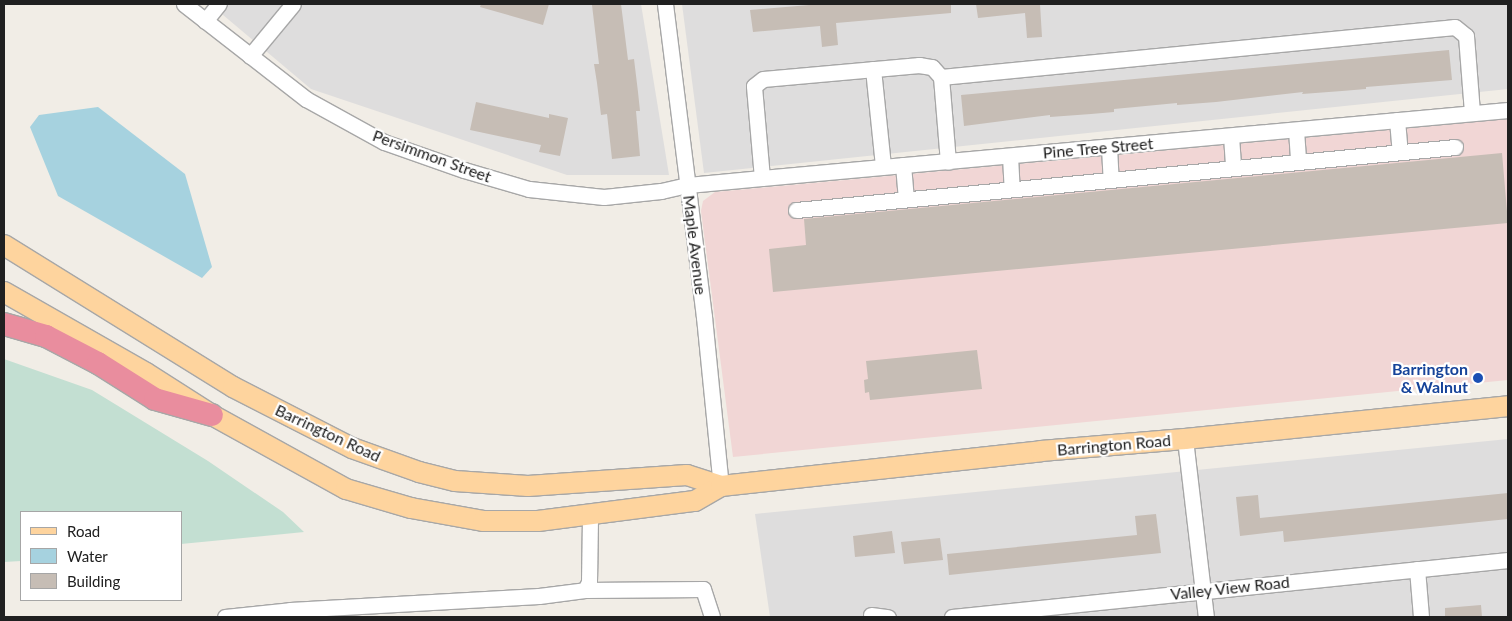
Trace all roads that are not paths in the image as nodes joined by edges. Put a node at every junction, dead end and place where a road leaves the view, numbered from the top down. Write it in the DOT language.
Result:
graph roads {
  1 [pos="184,4"];
  2 [pos="219,4"];
  3 [pos="293,4"];
  4 [pos="665,4"];
  5 [pos="205,21"];
  6 [pos="250,56"];
  7 [pos="873,69"];
  8 [pos="941,77"];
  9 [pos="1508,110"];
  10 [pos="1472,113"];
  11 [pos="1397,120"];
  12 [pos="1296,130"];
  13 [pos="1231,136"];
  14 [pos="1109,147"];
  15 [pos="1455,147"];
  16 [pos="1400,152"];
  17 [pos="1010,156"];
  18 [pos="948,162"];
  19 [pos="1298,162"];
  20 [pos="903,165"];
  21 [pos="882,166"];
  22 [pos="1233,168"];
  23 [pos="762,178"];
  24 [pos="1111,180"];
  25 [pos="688,185"];
  26 [pos="1012,189"];
  27 [pos="906,199"];
  28 [pos="796,210"];
  29 [pos="4,245"];
  30 [pos="4,292"];
  31 [pos="4,324"];
  32 [pos="1508,406"];
  33 [pos="212,415"];
  34 [pos="1185,439"];
  35 [pos="721,486"];
  36 [pos="590,515"];
  37 [pos="1508,560"];
  38 [pos="1417,569"];
  39 [pos="585,590"];
  40 [pos="1204,591"];
  41 [pos="415,610"];
  42 [pos="871,615"];
  43 [pos="225,617"];
  44 [pos="712,617"];
  45 [pos="888,617"];
  46 [pos="952,617"];
  47 [pos="1206,617"];
  48 [pos="1421,617"];
  1 -- 5 [label="street, Persimmon Street"];
  2 -- 5 [label="street"];
  3 -- 6 [label="street"];
  4 -- 25 [label="street, Maple Avenue"];
  5 -- 6 [label="street, Persimmon Street"];
  6 -- 25 [label="street, Persimmon Street"];
  7 -- 8 [label="street"];
  7 -- 21 [label="street"];
  7 -- 23 [label="street"];
  8 -- 10 [label="street"];
  8 -- 18 [label="street"];
  9 -- 10 [label="street, Pine Tree Street"];
  10 -- 11 [label="street, Pine Tree Street"];
  11 -- 12 [label="street, Pine Tree Street"];
  11 -- 16 [label="street"];
  12 -- 13 [label="street, Pine Tree Street"];
  12 -- 19 [label="street"];
  13 -- 14 [label="street, Pine Tree Street"];
  13 -- 22 [label="street"];
  14 -- 17 [label="street, Pine Tree Street"];
  14 -- 24 [label="street"];
  15 -- 16 [label="street"];
  16 -- 19 [label="street"];
  17 -- 18 [label="street, Pine Tree Street"];
  17 -- 26 [label="street"];
  18 -- 20 [label="street, Pine Tree Street"];
  19 -- 22 [label="street"];
  20 -- 21 [label="street, Pine Tree Street"];
  20 -- 27 [label="street"];
  21 -- 23 [label="street, Pine Tree Street"];
  22 -- 24 [label="street"];
  23 -- 25 [label="street, Pine Tree Street"];
  24 -- 26 [label="street"];
  25 -- 35 [label="street, Maple Avenue"];
  26 -- 27 [label="street"];
  27 -- 28 [label="street"];
  29 -- 35 [label="main road, Barrington Road"];
  30 -- 33 [label="main road, Barrington Road"];
  31 -- 33 [label="highway"];
  32 -- 34 [label="main road, Barrington Road"];
  33 -- 36 [label="main road, Barrington Road"];
  34 -- 35 [label="main road, Barrington Road"];
  34 -- 40 [label="street"];
  35 -- 36 [label="main road, Barrington Road"];
  36 -- 39 [label="street"];
  37 -- 38 [label="street, Valley View Road"];
  38 -- 40 [label="street, Valley View Road"];
  38 -- 48 [label="street"];
  39 -- 41 [label="street"];
  39 -- 44 [label="street"];
  40 -- 46 [label="street, Valley View Road"];
  40 -- 47 [label="street"];
  41 -- 43 [label="street"];
  42 -- 45 [label="street"];
}
